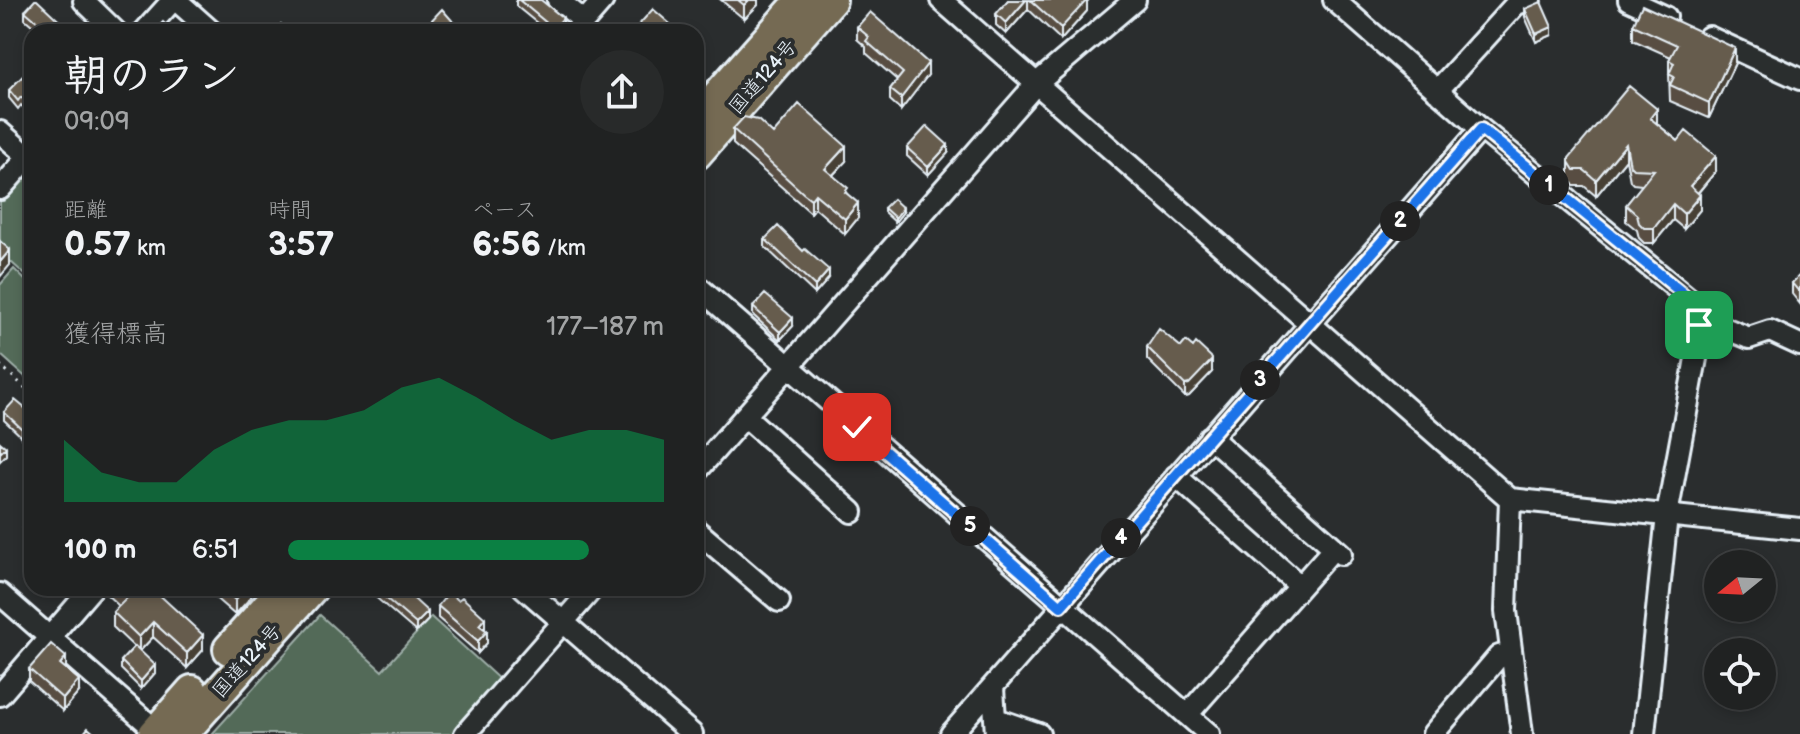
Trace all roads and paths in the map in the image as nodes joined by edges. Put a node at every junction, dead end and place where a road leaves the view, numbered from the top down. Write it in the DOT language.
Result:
graph roads {
  1 [pos="174,0"];
  2 [pos="558,0"];
  3 [pos="603,0"];
  4 [pos="802,0"];
  5 [pos="831,0"];
  6 [pos="941,0"];
  7 [pos="1135,0"];
  8 [pos="1334,0"];
  9 [pos="1530,0"];
  10 [pos="1629,0"];
  11 [pos="84,1"];
  12 [pos="108,24"];
  13 [pos="152,24"];
  14 [pos="202,24"];
  15 [pos="578,24"];
  16 [pos="582,24"];
  17 [pos="1800,79"];
  18 [pos="1036,84"];
  19 [pos="1437,91"];
  20 [pos="704,111"];
  21 [pos="1481,129"];
  22 [pos="0,132"];
  23 [pos="704,145"];
  24 [pos="24,151"];
  25 [pos="24,164"];
  26 [pos="0,189"];
  27 [pos="704,292"];
  28 [pos="1309,324"];
  29 [pos="1699,325"];
  30 [pos="1800,345"];
  31 [pos="0,365"];
  32 [pos="788,367"];
  33 [pos="24,387"];
  34 [pos="745,416"];
  35 [pos="1210,437"];
  36 [pos="704,463"];
  37 [pos="1176,476"];
  38 [pos="1510,499"];
  39 [pos="852,512"];
  40 [pos="1667,515"];
  41 [pos="1800,529"];
  42 [pos="704,537"];
  43 [pos="1300,586"];
  44 [pos="0,594"];
  45 [pos="85,596"];
  46 [pos="277,596"];
  47 [pos="304,596"];
  48 [pos="533,596"];
  49 [pos="586,596"];
  50 [pos="779,601"];
  51 [pos="1061,606"];
  52 [pos="563,622"];
  53 [pos="50,638"];
  54 [pos="1511,653"];
  55 [pos="993,688"];
  56 [pos="0,695"];
  57 [pos="1187,715"];
  58 [pos="996,727"];
  59 [pos="163,733"];
  60 [pos="465,734"];
  61 [pos="692,734"];
  62 [pos="951,734"];
  63 [pos="1039,734"];
  64 [pos="1209,734"];
  65 [pos="1433,734"];
  66 [pos="1522,734"];
  67 [pos="1644,734"];
  1 -- 13 [label="street"];
  1 -- 14 [label="street"];
  2 -- 15 [label="street"];
  3 -- 16 [label="street"];
  4 -- 20 [label="highway, 国道124号"];
  5 -- 23 [label="highway, 国道124号"];
  6 -- 18 [label="street"];
  7 -- 18 [label="street"];
  8 -- 19 [label="street"];
  9 -- 19 [label="street"];
  10 -- 17 [label="street"];
  11 -- 12 [label="street"];
  18 -- 28 [label="street"];
  18 -- 32 [label="street"];
  19 -- 21 [label="street"];
  21 -- 28 [label="street"];
  21 -- 29 [label="street"];
  22 -- 24 [label="street"];
  25 -- 26 [label="street"];
  27 -- 32 [label="street"];
  28 -- 35 [label="street"];
  28 -- 38 [label="street"];
  29 -- 30 [label="street"];
  29 -- 40 [label="street"];
  31 -- 33 [label="path"];
  32 -- 34 [label="street"];
  32 -- 51 [label="street"];
  34 -- 36 [label="street"];
  34 -- 39 [label="street"];
  35 -- 37 [label="street"];
  35 -- 43 [label="street"];
  37 -- 43 [label="street"];
  37 -- 51 [label="street"];
  38 -- 40 [label="street"];
  38 -- 54 [label="street"];
  40 -- 41 [label="street"];
  40 -- 67 [label="street"];
  42 -- 50 [label="street"];
  43 -- 57 [label="street"];
  44 -- 53 [label="street"];
  45 -- 53 [label="street"];
  46 -- 59 [label="highway, 国道124号"];
  47 -- 59 [label="highway, 国道124号"];
  48 -- 52 [label="street"];
  49 -- 52 [label="street"];
  51 -- 55 [label="street"];
  51 -- 57 [label="street"];
  52 -- 60 [label="street"];
  52 -- 61 [label="street"];
  53 -- 56 [label="street"];
  53 -- 59 [label="street"];
  54 -- 65 [label="street"];
  54 -- 66 [label="street"];
  55 -- 58 [label="street"];
  55 -- 62 [label="street"];
  57 -- 64 [label="street"];
  58 -- 63 [label="street"];
}
